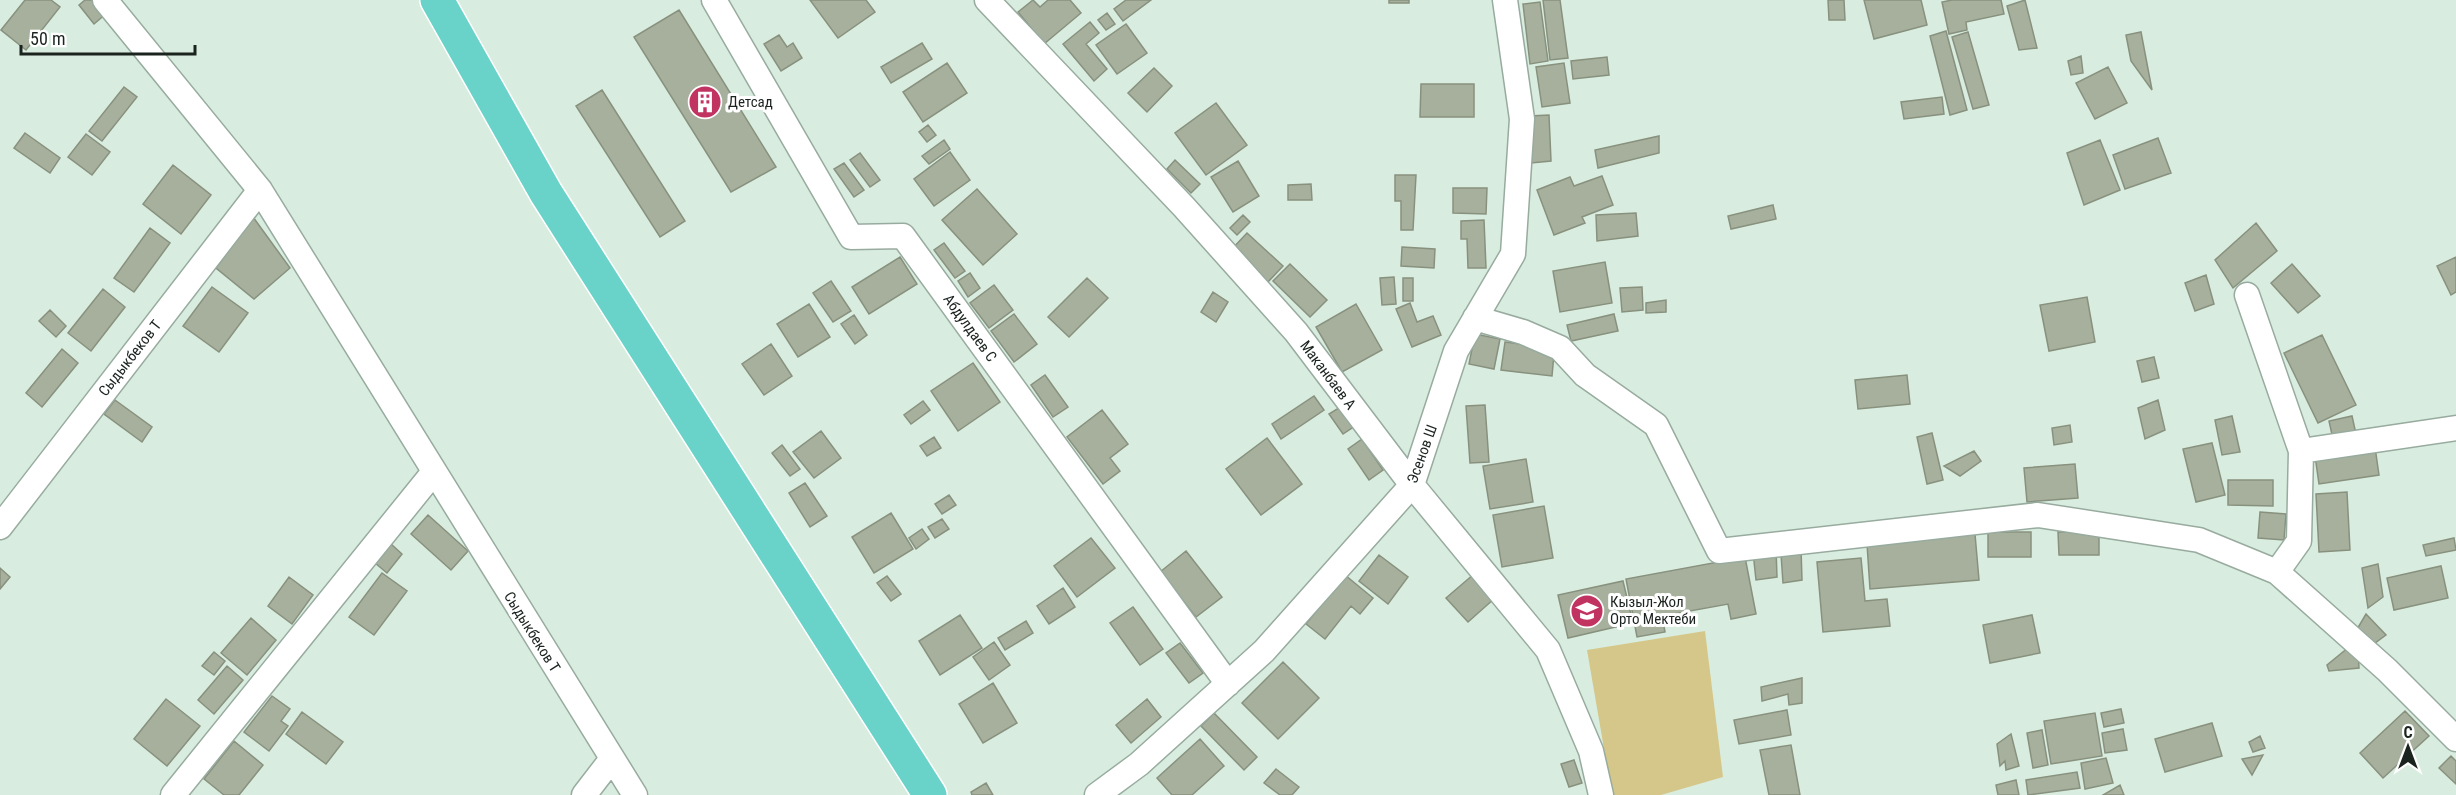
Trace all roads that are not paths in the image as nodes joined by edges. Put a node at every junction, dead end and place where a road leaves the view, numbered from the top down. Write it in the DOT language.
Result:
graph roads {
  1 [pos="105,0"];
  2 [pos="437,0"];
  3 [pos="714,0"];
  4 [pos="987,0"];
  5 [pos="1505,0"];
  6 [pos="260,190"];
  7 [pos="2247,295"];
  8 [pos="1475,318"];
  9 [pos="2456,428"];
  10 [pos="2301,451"];
  11 [pos="433,473"];
  12 [pos="1413,485"];
  13 [pos="0,527"];
  14 [pos="2277,572"];
  15 [pos="1228,684"];
  16 [pos="2456,739"];
  17 [pos="611,760"];
  18 [pos="173,795"];
  19 [pos="584,795"];
  20 [pos="634,795"];
  21 [pos="930,795"];
  22 [pos="1097,795"];
  23 [pos="1601,795"];
  1 -- 6 [label="street, Сыдыкбеков Т"];
  2 -- 21 [label="highway"];
  3 -- 15 [label="street, Абдулдаев С"];
  4 -- 12 [label="street, Маканбаев А"];
  5 -- 8 [label="street, Эсенов Ш"];
  6 -- 11 [label="street, Сыдыкбеков Т"];
  6 -- 13 [label="street, Сыдыкбеков Т"];
  7 -- 10 [label="street"];
  8 -- 12 [label="street, Эсенов Ш"];
  8 -- 14 [label="street"];
  9 -- 10 [label="street"];
  10 -- 14 [label="street"];
  11 -- 17 [label="street, Сыдыкбеков Т"];
  11 -- 18 [label="street"];
  12 -- 15 [label="street, Эсенов Ш"];
  12 -- 23 [label="street, Маканбаев А"];
  14 -- 16 [label="street"];
  15 -- 22 [label="street, Эсенов Ш"];
  17 -- 19 [label="street"];
  17 -- 20 [label="street, Сыдыкбеков Т"];
}
